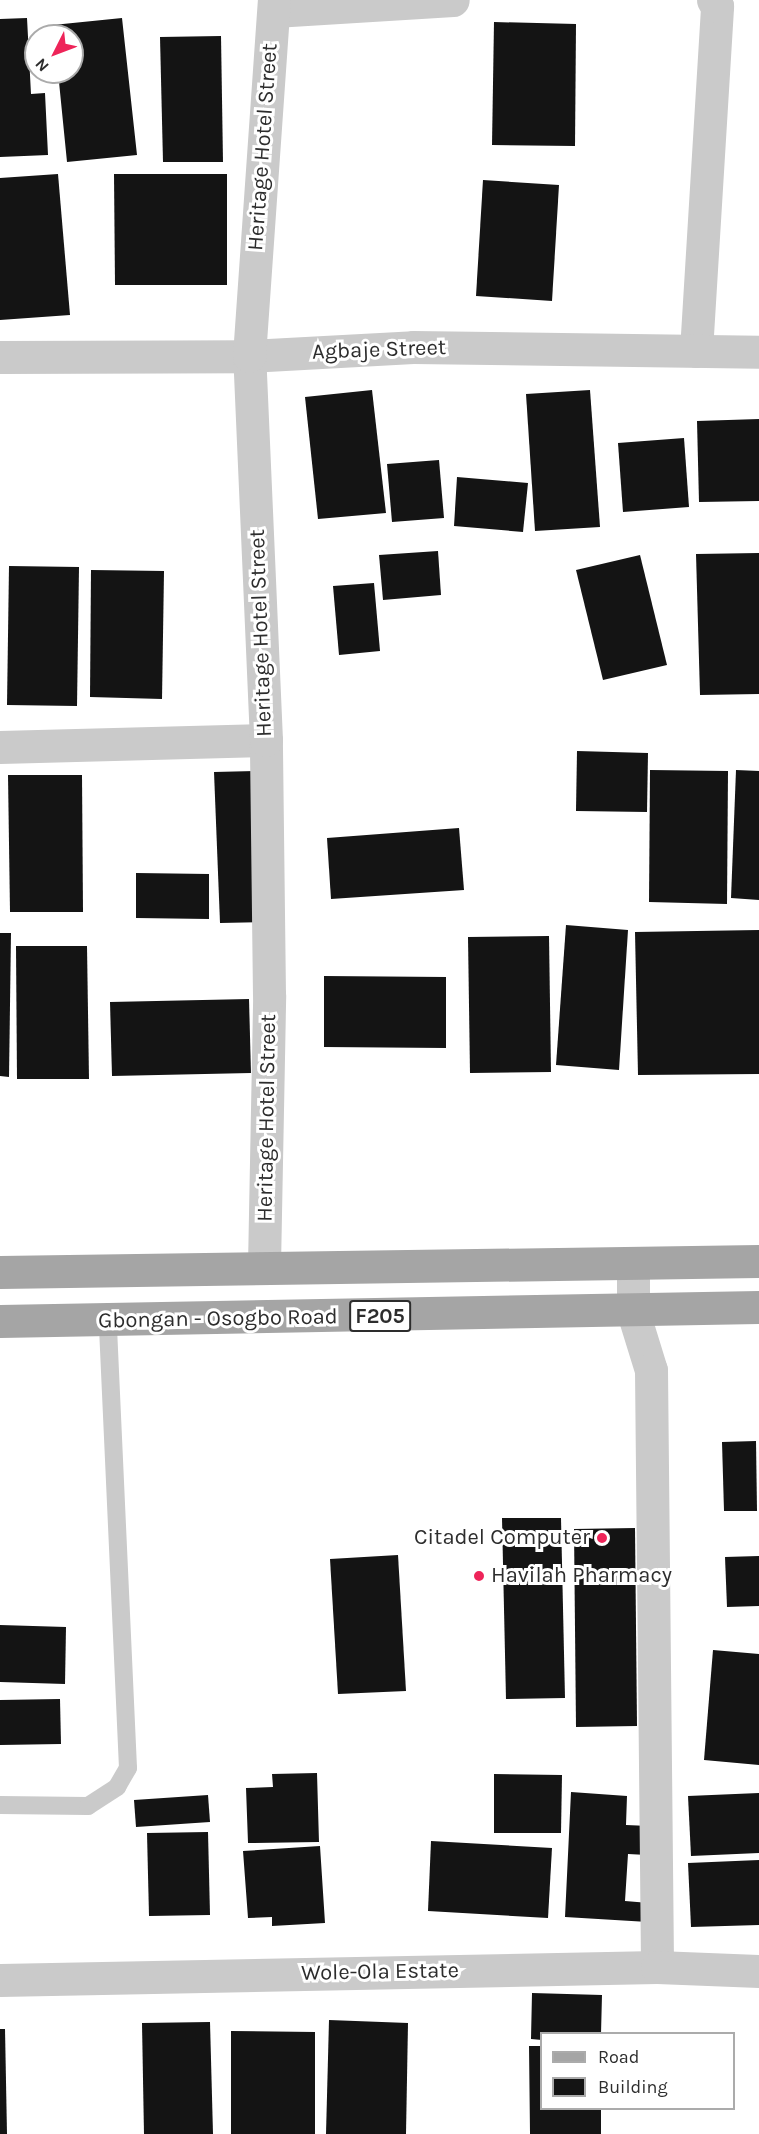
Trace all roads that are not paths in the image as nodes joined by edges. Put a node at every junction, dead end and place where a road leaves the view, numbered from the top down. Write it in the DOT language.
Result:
graph roads {
  1 [pos="453,0"];
  2 [pos="713,0"];
  3 [pos="274,5"];
  4 [pos="696,351"];
  5 [pos="759,352"];
  6 [pos="249,356"];
  7 [pos="0,357"];
  8 [pos="266,740"];
  9 [pos="0,747"];
  10 [pos="759,1261"];
  11 [pos="633,1263"];
  12 [pos="264,1266"];
  13 [pos="0,1272"];
  14 [pos="759,1307"];
  15 [pos="633,1312"];
  16 [pos="108,1320"];
  17 [pos="0,1321"];
  18 [pos="0,1805"];
  19 [pos="657,1966"];
  20 [pos="759,1971"];
  21 [pos="0,1980"];
  1 -- 3 [label="street"];
  2 -- 4 [label="street"];
  3 -- 6 [label="street, Heritage Hotel Street"];
  4 -- 5 [label="street, Agbaje Street"];
  4 -- 6 [label="street, Agbaje Street"];
  6 -- 7 [label="street, Agbaje Street"];
  6 -- 8 [label="street, Heritage Hotel Street"];
  8 -- 9 [label="street"];
  8 -- 12 [label="street, Heritage Hotel Street"];
  10 -- 11 [label="main road, F205"];
  11 -- 12 [label="main road, F205"];
  11 -- 15 [label="street"];
  12 -- 13 [label="main road, F205"];
  14 -- 15 [label="main road, Gbongan - Osogbo Road / F205"];
  15 -- 16 [label="main road, Gbongan - Osogbo Road / F205"];
  15 -- 19 [label="street"];
  16 -- 17 [label="main road, Gbongan - Osogbo Road / F205"];
  16 -- 18 [label="lane"];
  19 -- 20 [label="street, Wole-Ola Estate"];
  19 -- 21 [label="street, Wole-Ola Estate"];
}
